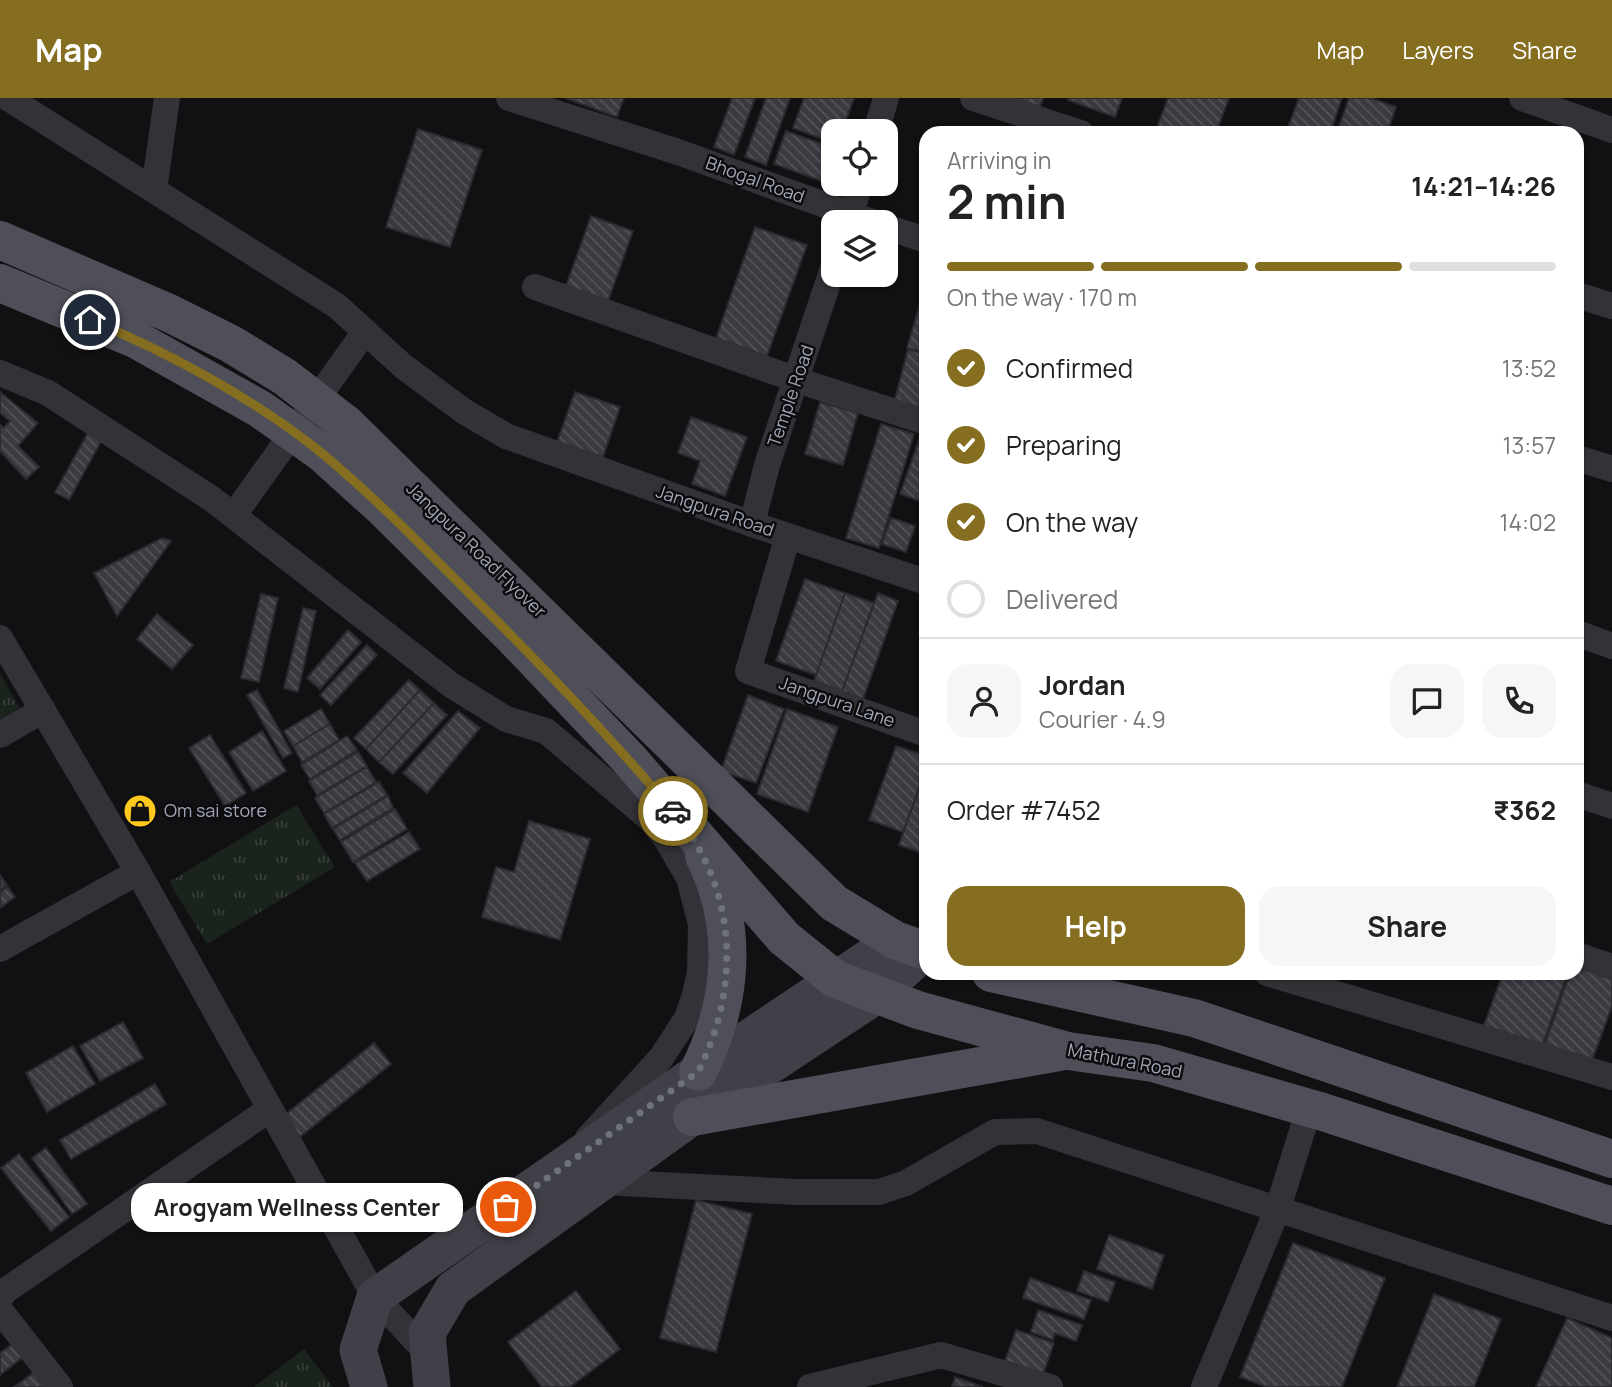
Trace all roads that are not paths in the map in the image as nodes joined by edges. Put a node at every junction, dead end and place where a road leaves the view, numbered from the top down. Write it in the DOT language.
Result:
graph roads {
  1 [pos="8,98"];
  2 [pos="167,98"];
  3 [pos="509,98"];
  4 [pos="886,98"];
  5 [pos="973,98"];
  6 [pos="1522,98"];
  7 [pos="880,119"];
  8 [pos="1059,126"];
  9 [pos="1612,130"];
  10 [pos="154,190"];
  11 [pos="831,210"];
  12 [pos="898,231"];
  13 [pos="919,238"];
  14 [pos="0,240"];
  15 [pos="0,283"];
  16 [pos="536,287"];
  17 [pos="827,287"];
  18 [pos="1584,297"];
  19 [pos="1612,306"];
  20 [pos="364,333"];
  21 [pos="0,373"];
  22 [pos="797,380"];
  23 [pos="919,420"];
  24 [pos="1584,460"];
  25 [pos="1612,469"];
  26 [pos="234,515"];
  27 [pos="752,524"];
  28 [pos="788,536"];
  29 [pos="919,580"];
  30 [pos="1584,636"];
  31 [pos="0,638"];
  32 [pos="1612,646"];
  33 [pos="43,710"];
  34 [pos="919,732"];
  35 [pos="0,735"];
  36 [pos="1584,796"];
  37 [pos="1612,806"];
  38 [pos="691,832"];
  39 [pos="138,872"];
  40 [pos="915,947"];
  41 [pos="0,949"];
  42 [pos="1584,958"];
  43 [pos="1612,967"];
  44 [pos="835,979"];
  45 [pos="1023,980"];
  46 [pos="1305,980"];
  47 [pos="877,995"];
  48 [pos="1068,1051"];
  49 [pos="698,1072"];
  50 [pos="1612,1077"];
  51 [pos="270,1109"];
  52 [pos="1309,1109"];
  53 [pos="692,1117"];
  54 [pos="1612,1158"];
  55 [pos="571,1161"];
  56 [pos="602,1182"];
  57 [pos="1612,1206"];
  58 [pos="1278,1208"];
  59 [pos="375,1297"];
  60 [pos="0,1298"];
  61 [pos="0,1310"];
  62 [pos="1612,1318"];
  63 [pos="431,1371"];
  64 [pos="60,1387"];
  65 [pos="369,1387"];
  66 [pos="810,1387"];
  67 [pos="1050,1387"];
  68 [pos="1204,1387"];
  1 -- 10 [label="street, Jangpura Road"];
  2 -- 10 [label="street"];
  3 -- 11 [label="street, Bhogal Road"];
  4 -- 7 [label="street"];
  5 -- 8 [label="street"];
  6 -- 9 [label="street"];
  10 -- 20 [label="street, Jangpura Road"];
  12 -- 13 [label="street"];
  14 -- 40 [label="main road, Jangpura Road Flyover"];
  15 -- 38 [label="main road, Jangpura Road Flyover"];
  16 -- 22 [label="street"];
  17 -- 22 [label="street, Temple Road"];
  18 -- 19 [label="street"];
  20 -- 26 [label="street"];
  20 -- 27 [label="street, Jangpura Road"];
  21 -- 26 [label="street"];
  22 -- 23 [label="street"];
  22 -- 27 [label="street, Temple Road"];
  24 -- 25 [label="street"];
  26 -- 55 [label="street"];
  27 -- 28 [label="street, Jangpura Road"];
  28 -- 29 [label="street, Jangpura Road"];
  28 -- 34 [label="street, Jangpura Lane"];
  30 -- 32 [label="street"];
  31 -- 33 [label="street"];
  33 -- 35 [label="street"];
  33 -- 39 [label="street"];
  36 -- 37 [label="street"];
  38 -- 44 [label="main road, Mathura Road"];
  38 -- 49 [label="main road"];
  39 -- 41 [label="street"];
  39 -- 51 [label="street"];
  40 -- 44 [label="street"];
  40 -- 47 [label="street"];
  42 -- 43 [label="street"];
  44 -- 47 [label="main road, Mathura Road"];
  44 -- 49 [label="street"];
  45 -- 54 [label="main road"];
  46 -- 50 [label="street"];
  47 -- 48 [label="main road, Mathura Road"];
  47 -- 53 [label="street"];
  48 -- 52 [label="main road, Mathura Road"];
  48 -- 53 [label="main road"];
  49 -- 55 [label="street"];
  51 -- 59 [label="street"];
  51 -- 60 [label="street"];
  52 -- 57 [label="main road, Mathura Road"];
  52 -- 58 [label="street"];
  53 -- 56 [label="street"];
  55 -- 59 [label="street"];
  56 -- 58 [label="street"];
  56 -- 63 [label="street"];
  58 -- 62 [label="street"];
  58 -- 68 [label="street"];
  59 -- 63 [label="street"];
  59 -- 65 [label="street"];
  61 -- 64 [label="street"];
  66 -- 67 [label="street"];
}
